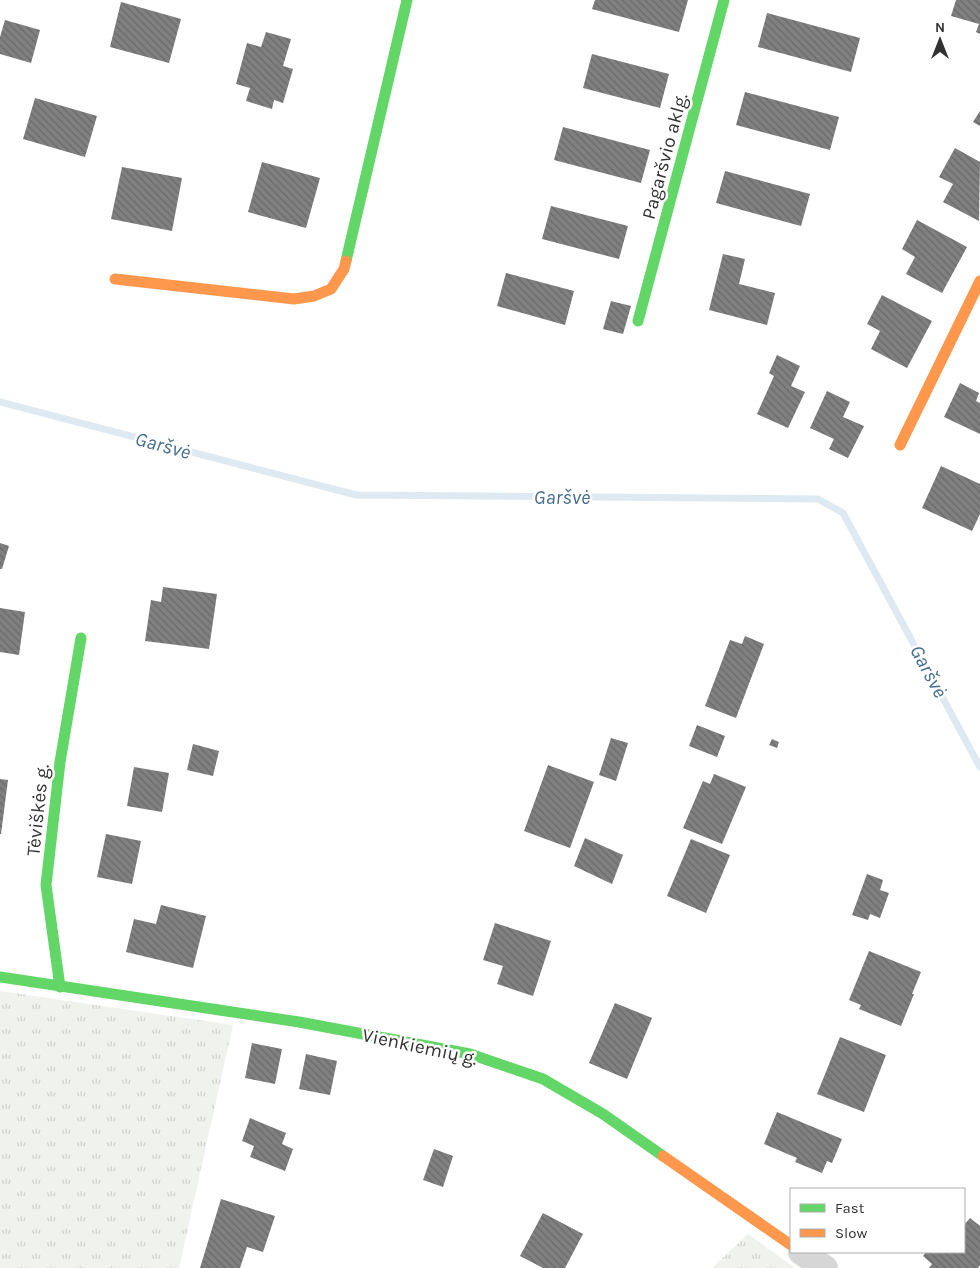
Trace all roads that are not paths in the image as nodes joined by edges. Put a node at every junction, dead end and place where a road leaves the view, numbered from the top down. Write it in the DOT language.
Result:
graph roads {
  1 [pos="408,0"];
  2 [pos="724,0"];
  3 [pos="115,279"];
  4 [pos="980,281"];
  5 [pos="638,321"];
  6 [pos="900,445"];
  7 [pos="80,638"];
  8 [pos="0,977"];
  9 [pos="60,986"];
  10 [pos="790,1244"];
  11 [pos="802,1253"];
  12 [pos="824,1268"];
  1 -- 3 [label="street"];
  2 -- 5 [label="street, Pagaršvio aklg."];
  4 -- 6 [label="street"];
  7 -- 9 [label="street, Tėviškės g."];
  8 -- 9 [label="street, Vienkiemių g."];
  9 -- 10 [label="street, Vienkiemių g."];
  11 -- 12 [label="street"];
}
